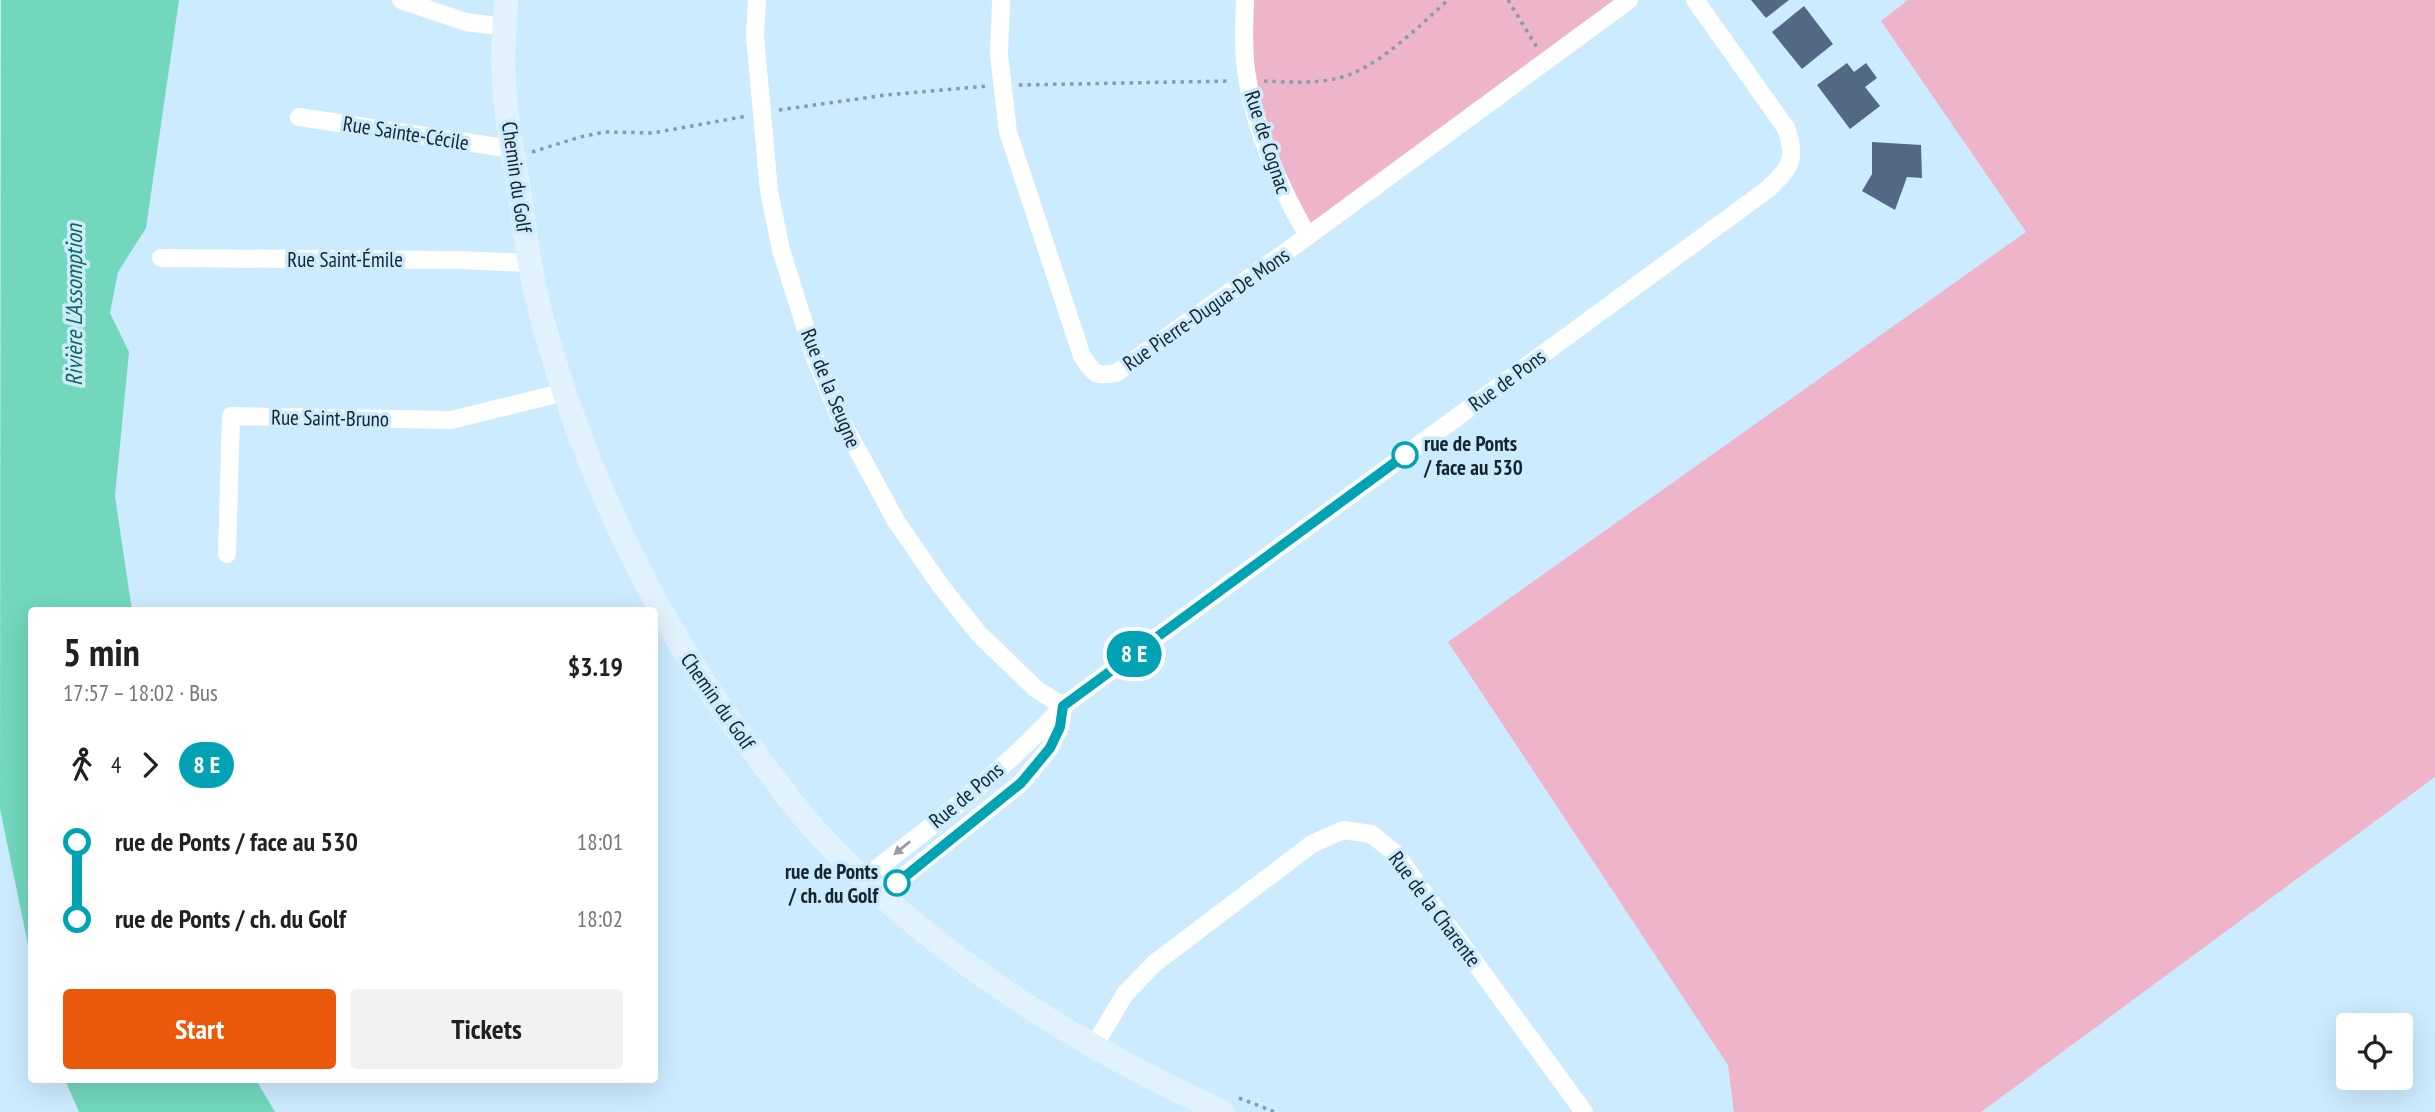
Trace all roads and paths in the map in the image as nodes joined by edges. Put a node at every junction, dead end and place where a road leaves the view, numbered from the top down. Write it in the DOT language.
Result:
graph roads {
  1 [pos="401,0"];
  2 [pos="506,0"];
  3 [pos="757,0"];
  4 [pos="1001,0"];
  5 [pos="1245,0"];
  6 [pos="1508,0"];
  7 [pos="1629,0"];
  8 [pos="1695,0"];
  9 [pos="505,27"];
  10 [pos="1546,61"];
  11 [pos="299,117"];
  12 [pos="512,149"];
  13 [pos="1308,236"];
  14 [pos="161,258"];
  15 [pos="529,263"];
  16 [pos="565,392"];
  17 [pos="227,554"];
  18 [pos="1063,706"];
  19 [pos="873,886"];
  20 [pos="1094,1046"];
  21 [pos="1227,1103"];
  22 [pos="1275,1112"];
  23 [pos="1584,1112"];
  1 -- 9 [label="street"];
  2 -- 9 [label="street, Chemin du Golf"];
  3 -- 18 [label="street, Rue de la Seugne"];
  4 -- 13 [label="street, Rue Pierre-Dugua-De Mons"];
  5 -- 13 [label="street, Rue de Cognac"];
  6 -- 10 [label="path"];
  7 -- 10 [label="street, Rue Pierre-Dugua-De Mons"];
  8 -- 18 [label="street, Rue de Pons"];
  9 -- 12 [label="street, Chemin du Golf"];
  10 -- 13 [label="street, Rue Pierre-Dugua-De Mons"];
  11 -- 12 [label="street, Rue Sainte-Cécile"];
  12 -- 15 [label="street, Chemin du Golf"];
  14 -- 15 [label="street, Rue Saint-Émile"];
  15 -- 16 [label="street, Chemin du Golf"];
  16 -- 17 [label="street, Rue Saint-Bruno"];
  16 -- 19 [label="street, Chemin du Golf"];
  18 -- 19 [label="street, Rue de Pons, one-way"];
  18 -- 19 [label="street, Rue de Pons"];
  19 -- 20 [label="street, Chemin du Golf"];
  20 -- 21 [label="street, Chemin du Golf"];
  20 -- 23 [label="street, Rue de la Charente"];
  21 -- 22 [label="path"];
}
